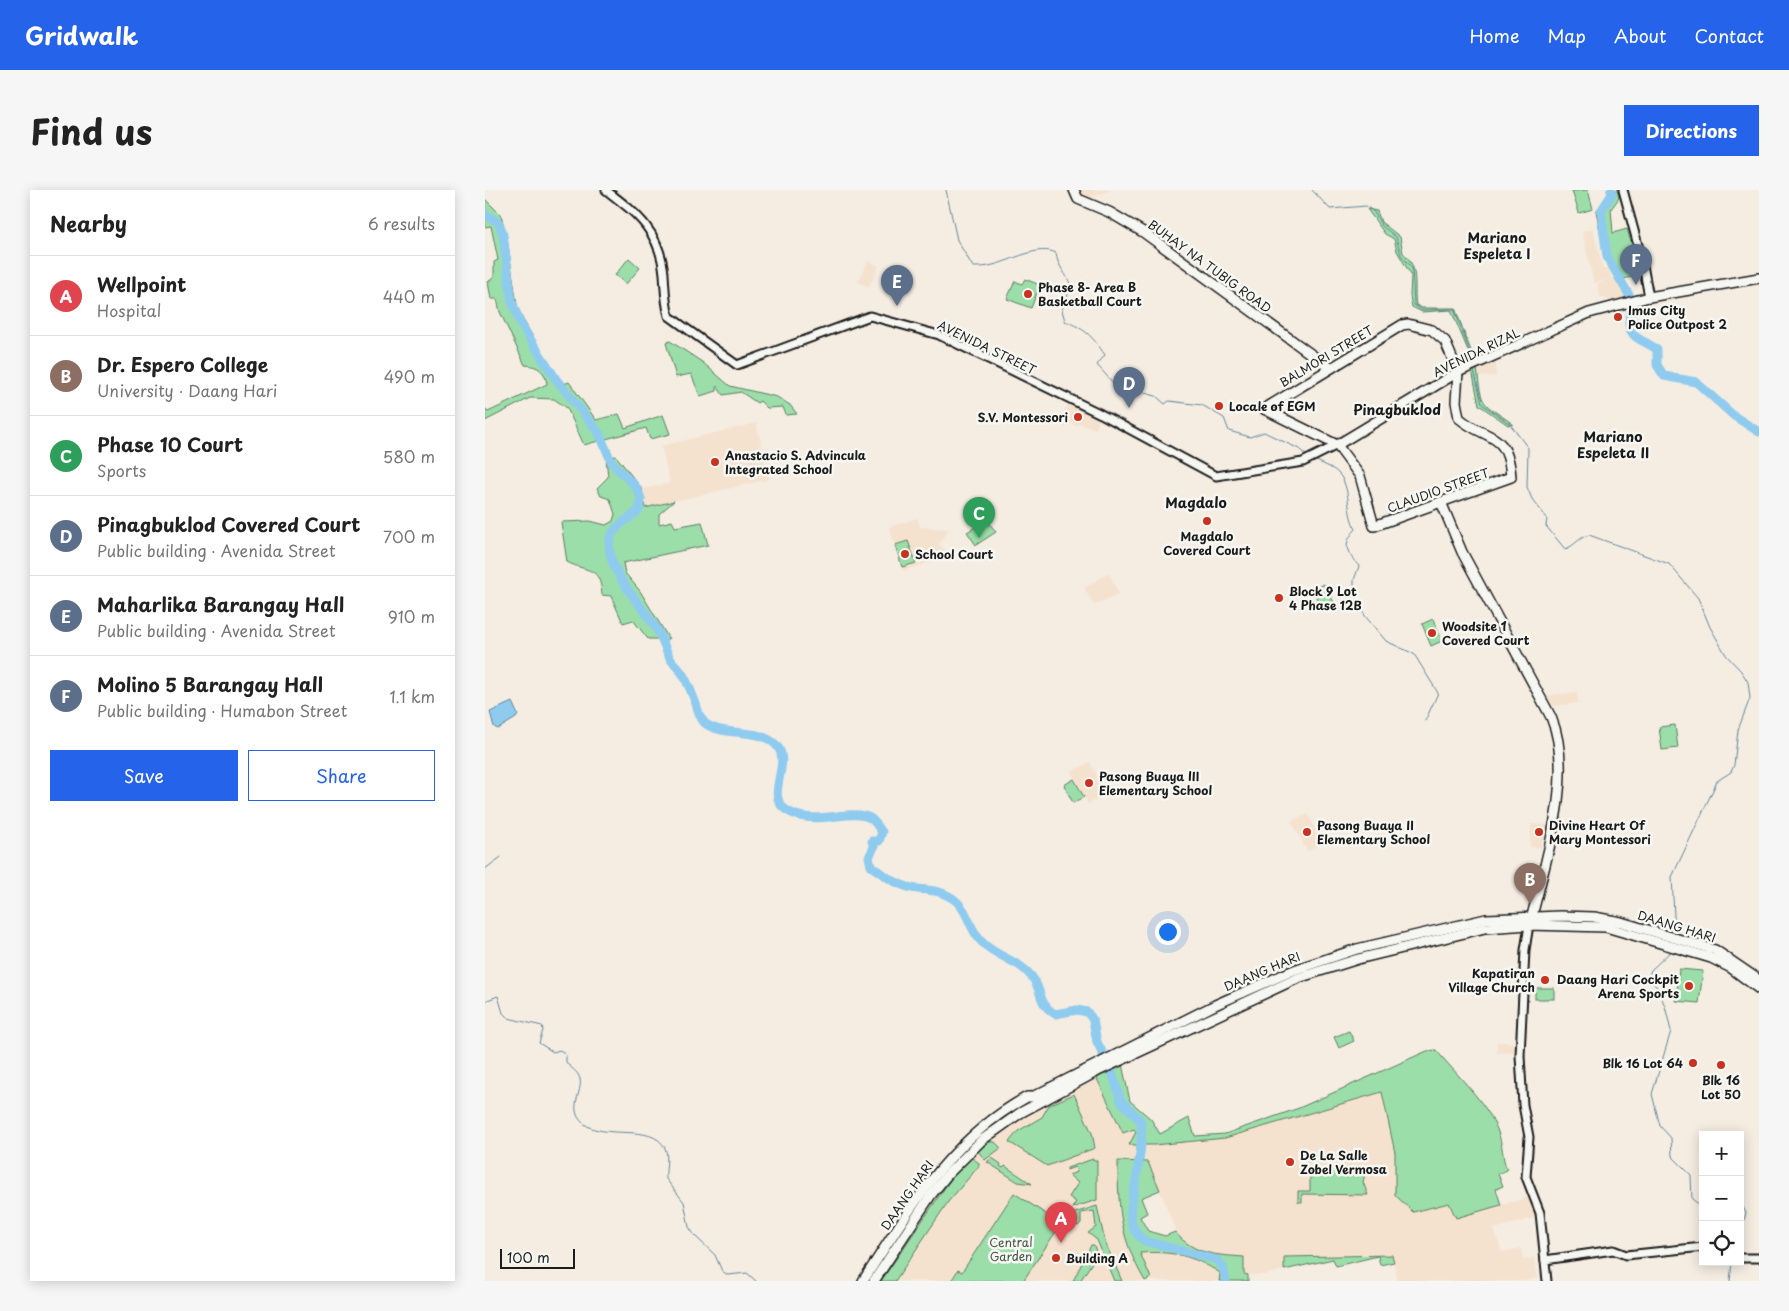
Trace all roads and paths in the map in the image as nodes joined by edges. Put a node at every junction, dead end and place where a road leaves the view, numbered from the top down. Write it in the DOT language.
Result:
graph roads {
  1 [pos="606,190"];
  2 [pos="1074,190"];
  3 [pos="1623,190"];
  4 [pos="1759,278"];
  5 [pos="1649,297"];
  6 [pos="1330,368"];
  7 [pos="1458,372"];
  8 [pos="1337,445"];
  9 [pos="1216,476"];
  10 [pos="1441,502"];
  11 [pos="1531,920"];
  12 [pos="1686,946"];
  13 [pos="1759,980"];
  14 [pos="1759,988"];
  15 [pos="1097,1068"];
  16 [pos="1699,1247"];
  17 [pos="1744,1258"];
  18 [pos="1759,1258"];
  19 [pos="1545,1260"];
  20 [pos="863,1281"];
  21 [pos="874,1281"];
  22 [pos="1547,1281"];
  1 -- 9 [label="street, AVENIDA STREET"];
  2 -- 6 [label="main road, BUHAY NA TUBIG ROAD"];
  3 -- 5 [label="street"];
  4 -- 5 [label="main road, AVENIDA RIZAL"];
  5 -- 7 [label="main road, AVENIDA RIZAL"];
  6 -- 7 [label="main road, BALMORI STREET"];
  6 -- 8 [label="main road, BALMORI STREET"];
  7 -- 8 [label="main road, AVENIDA RIZAL"];
  7 -- 10 [label="main road, CLAUDIO STREET"];
  8 -- 9 [label="street, AVENIDA RIZAL"];
  8 -- 10 [label="main road, CLAUDIO STREET"];
  10 -- 11 [label="main road"];
  11 -- 12 [label="main road, DAANG HARI"];
  11 -- 15 [label="main road, DAANG HARI"];
  11 -- 19 [label="street"];
  12 -- 13 [label="main road, DAANG HARI"];
  12 -- 14 [label="main road, DAANG HARI"];
  15 -- 20 [label="main road, DAANG HARI"];
  15 -- 21 [label="main road, DAANG HARI"];
  16 -- 19 [label="street"];
  17 -- 18 [label="street"];
  19 -- 22 [label="street"];
}
